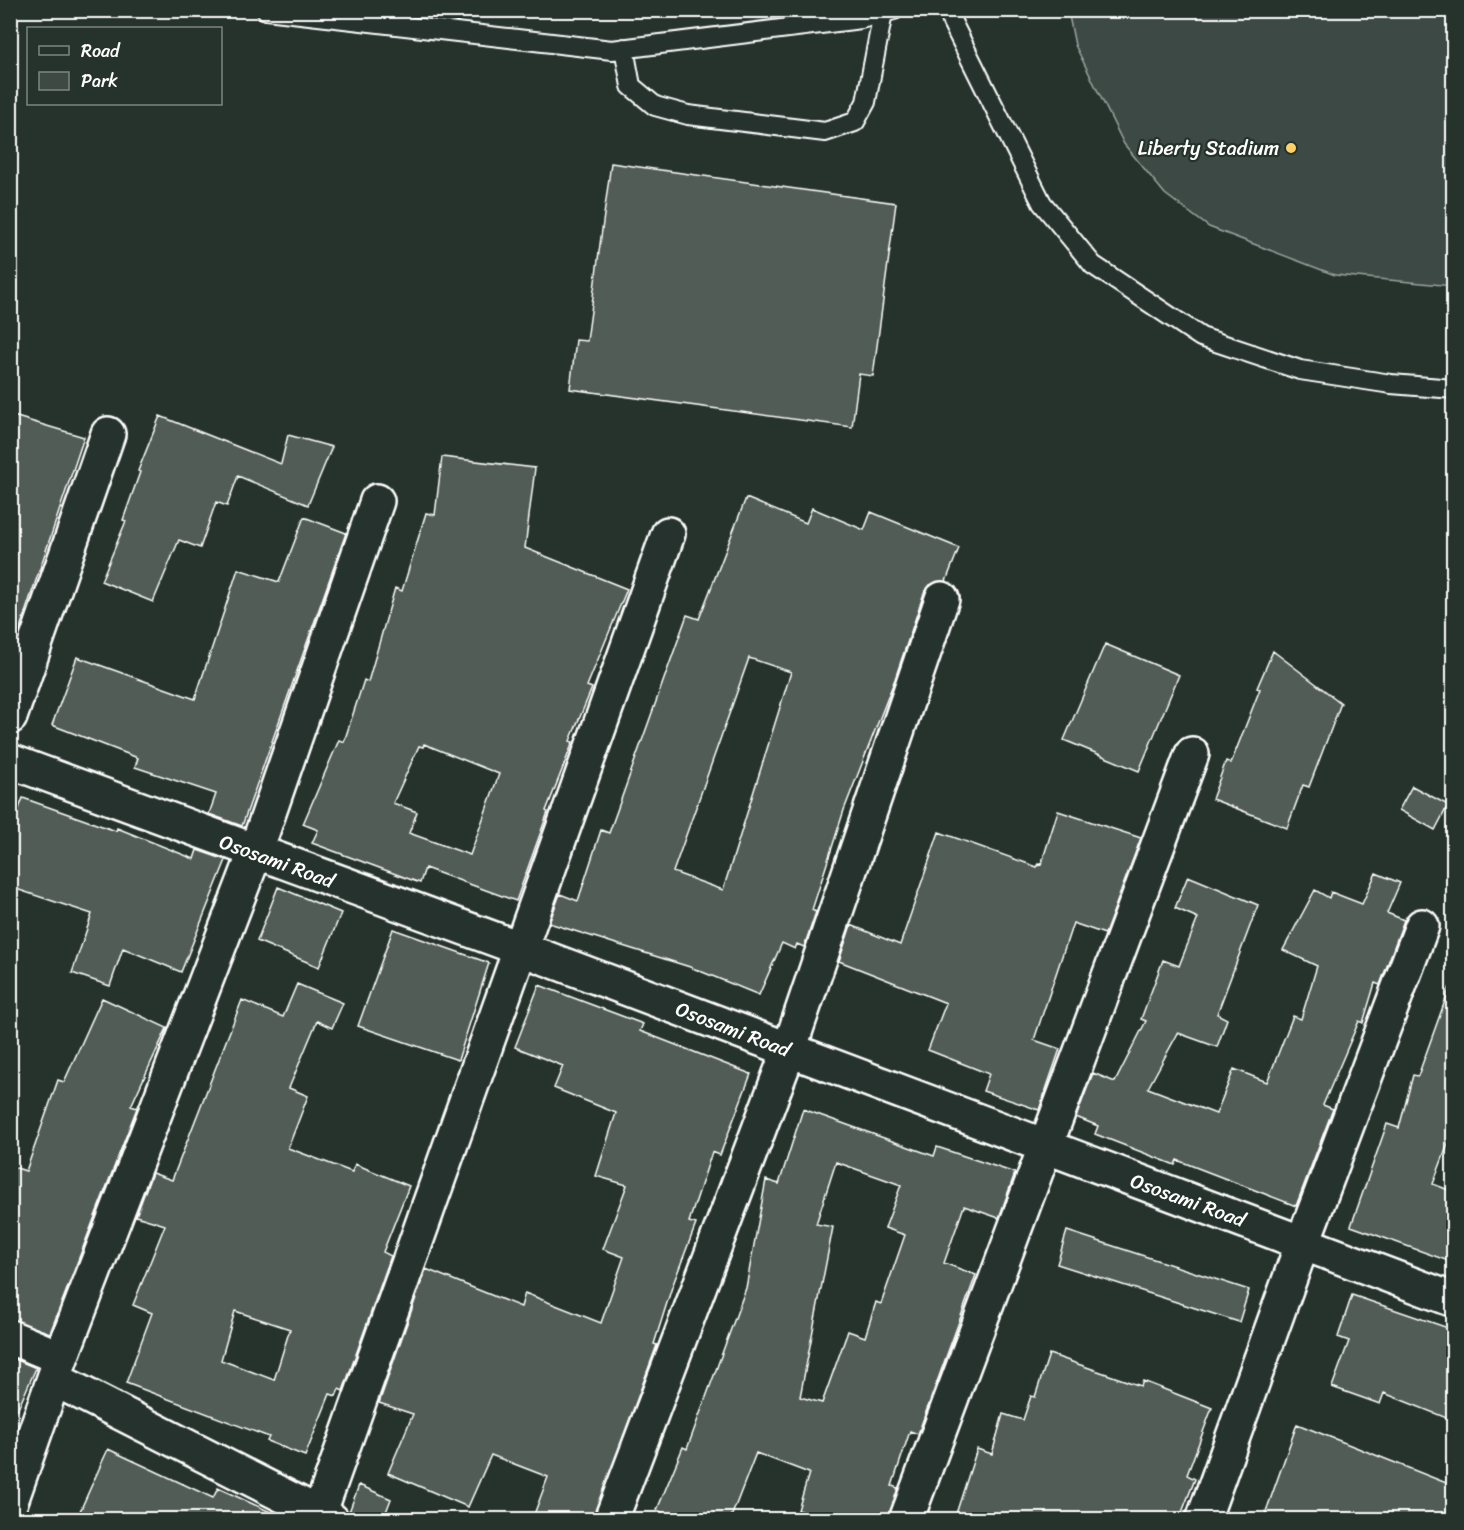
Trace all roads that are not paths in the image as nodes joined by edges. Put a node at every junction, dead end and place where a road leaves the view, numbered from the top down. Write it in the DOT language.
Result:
graph roads {
  1 [pos="266,10"];
  2 [pos="949,10"];
  3 [pos="889,12"];
  4 [pos="624,48"];
  5 [pos="1454,389"];
  6 [pos="108,434"];
  7 [pos="377,501"];
  8 [pos="668,534"];
  9 [pos="942,599"];
  10 [pos="10,717"];
  11 [pos="1192,754"];
  12 [pos="10,761"];
  13 [pos="255,853"];
  14 [pos="1422,926"];
  15 [pos="519,948"];
  16 [pos="789,1050"];
  17 [pos="1044,1146"];
  18 [pos="1303,1242"];
  19 [pos="1454,1300"];
  20 [pos="10,1337"];
  21 [pos="57,1368"];
  22 [pos="10,1504"];
  23 [pos="323,1518"];
  24 [pos="611,1520"];
  25 [pos="906,1520"];
  26 [pos="1203,1520"];
  1 -- 4 [label="lane"];
  2 -- 5 [label="lane"];
  3 -- 4 [label="lane"];
  3 -- 4 [label="lane"];
  6 -- 10 [label="street"];
  7 -- 13 [label="street"];
  8 -- 15 [label="street"];
  9 -- 16 [label="street"];
  11 -- 17 [label="street"];
  12 -- 13 [label="street, Ososami Road"];
  13 -- 15 [label="street, Ososami Road"];
  13 -- 21 [label="street"];
  14 -- 18 [label="street"];
  15 -- 16 [label="street, Ososami Road"];
  15 -- 23 [label="street"];
  16 -- 17 [label="street, Ososami Road"];
  16 -- 24 [label="street"];
  17 -- 18 [label="street, Ososami Road"];
  17 -- 25 [label="street"];
  18 -- 19 [label="street, Ososami Road"];
  18 -- 26 [label="street"];
  20 -- 21 [label="street"];
  21 -- 22 [label="street"];
  21 -- 23 [label="street"];
}
